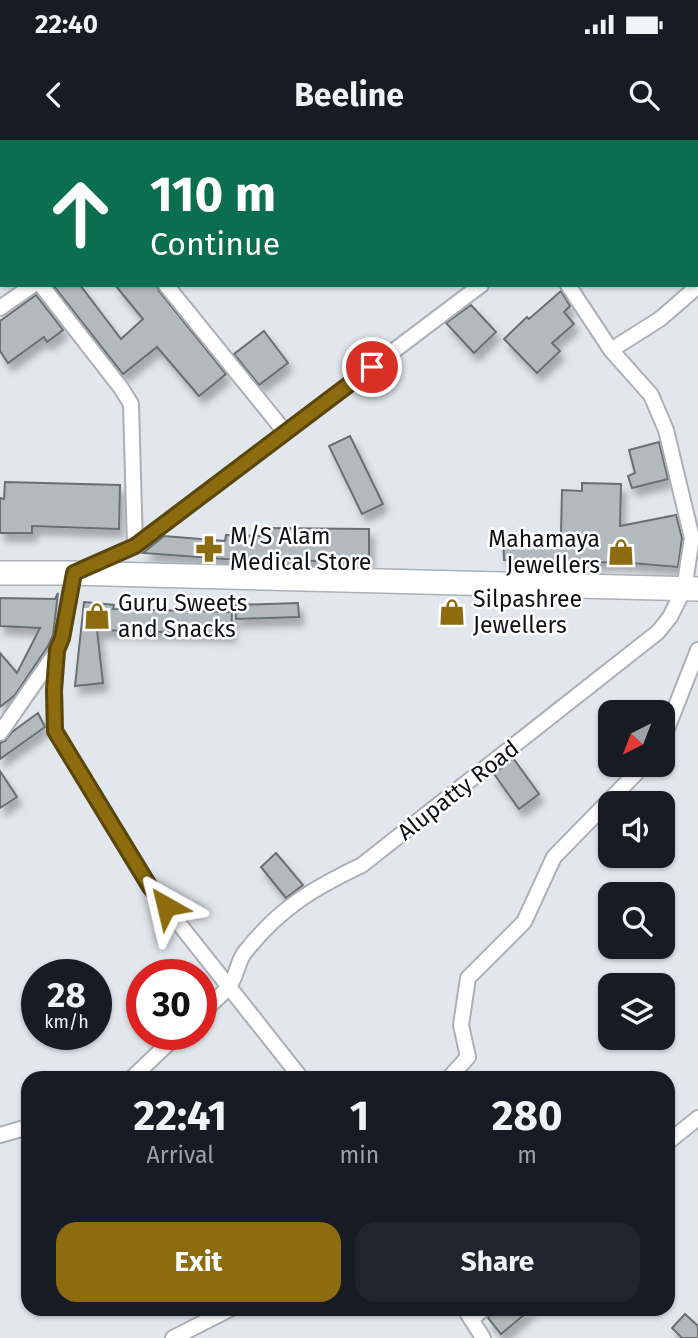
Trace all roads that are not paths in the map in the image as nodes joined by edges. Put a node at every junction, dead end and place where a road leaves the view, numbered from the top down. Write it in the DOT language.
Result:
graph roads {
  1 [pos="30,287"];
  2 [pos="43,287"];
  3 [pos="168,287"];
  4 [pos="478,287"];
  5 [pos="569,287"];
  6 [pos="693,290"];
  7 [pos="0,308"];
  8 [pos="611,350"];
  9 [pos="285,432"];
  10 [pos="135,546"];
  11 [pos="0,573"];
  12 [pos="74,573"];
  13 [pos="691,589"];
  14 [pos="57,650"];
  15 [pos="698,650"];
  16 [pos="676,706"];
  17 [pos="0,733"];
  18 [pos="632,777"];
  19 [pos="230,985"];
  20 [pos="217,998"];
  21 [pos="161,1050"];
  22 [pos="139,1071"];
  23 [pos="296,1071"];
  24 [pos="455,1071"];
  25 [pos="698,1118"];
  26 [pos="21,1129"];
  27 [pos="0,1135"];
  28 [pos="675,1136"];
  29 [pos="216,1316"];
  30 [pos="469,1316"];
  31 [pos="173,1338"];
  32 [pos="483,1338"];
  1 -- 7 [label="street"];
  2 -- 10 [label="street"];
  3 -- 9 [label="street"];
  4 -- 9 [label="street"];
  5 -- 8 [label="street, Alupatty Road"];
  6 -- 8 [label="street"];
  8 -- 13 [label="street, Alupatty Road"];
  9 -- 10 [label="street"];
  10 -- 12 [label="street"];
  11 -- 12 [label="main road"];
  12 -- 13 [label="main road"];
  12 -- 14 [label="street"];
  13 -- 19 [label="street, Alupatty Road"];
  14 -- 17 [label="street"];
  14 -- 19 [label="street"];
  15 -- 16 [label="street"];
  18 -- 24 [label="street"];
  19 -- 20 [label="street"];
  19 -- 23 [label="street"];
  21 -- 22 [label="street"];
  25 -- 28 [label="street"];
  26 -- 27 [label="street"];
  29 -- 31 [label="street"];
  30 -- 32 [label="street"];
}
